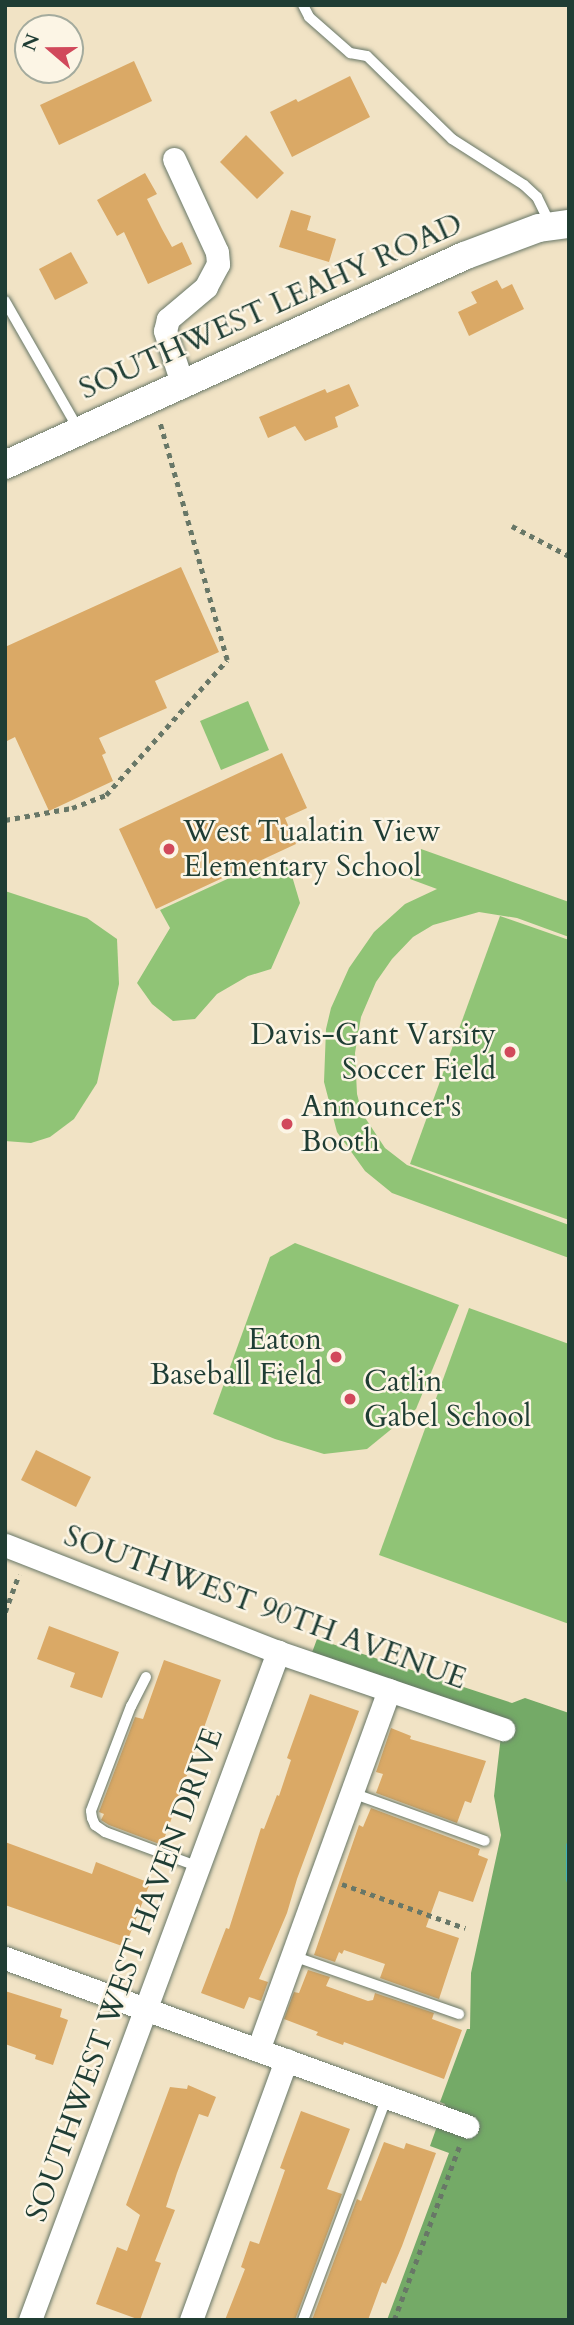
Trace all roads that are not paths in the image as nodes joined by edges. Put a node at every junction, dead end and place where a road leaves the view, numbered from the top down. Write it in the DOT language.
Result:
graph roads {
  1 [pos="303,5"];
  2 [pos="174,159"];
  3 [pos="560,225"];
  4 [pos="5,301"];
  5 [pos="183,386"];
  6 [pos="79,430"];
  7 [pos="5,465"];
  8 [pos="16,1549"];
  9 [pos="278,1652"];
  10 [pos="146,1677"];
  11 [pos="389,1690"];
  12 [pos="503,1729"];
  13 [pos="352,1793"];
  14 [pos="485,1841"];
  15 [pos="199,1867"];
  16 [pos="293,1956"];
  17 [pos="5,1958"];
  18 [pos="146,2010"];
  19 [pos="459,2014"];
  20 [pos="258,2050"];
  21 [pos="286,2060"];
  22 [pos="387,2097"];
  23 [pos="467,2126"];
  24 [pos="30,2320"];
  25 [pos="191,2320"];
  26 [pos="303,2320"];
  1 -- 3 [label="lane"];
  2 -- 5 [label="street"];
  3 -- 5 [label="street, SOUTHWEST LEAHY ROAD"];
  4 -- 6 [label="lane"];
  5 -- 6 [label="street, SOUTHWEST LEAHY ROAD"];
  6 -- 7 [label="street, SOUTHWEST LEAHY ROAD"];
  8 -- 9 [label="street, SOUTHWEST 90TH AVENUE"];
  9 -- 11 [label="street, SOUTHWEST 90TH AVENUE"];
  9 -- 15 [label="street, SOUTHWEST WEST HAVEN DRIVE"];
  10 -- 15 [label="lane"];
  11 -- 12 [label="street, SOUTHWEST 90TH AVENUE"];
  11 -- 13 [label="street"];
  13 -- 14 [label="lane"];
  13 -- 16 [label="street"];
  15 -- 18 [label="street, SOUTHWEST WEST HAVEN DRIVE"];
  16 -- 19 [label="lane"];
  16 -- 20 [label="street"];
  17 -- 18 [label="street"];
  18 -- 20 [label="street"];
  18 -- 24 [label="street, SOUTHWEST WEST HAVEN DRIVE"];
  20 -- 21 [label="street"];
  21 -- 22 [label="street"];
  21 -- 25 [label="street"];
  22 -- 23 [label="street"];
  22 -- 26 [label="lane"];
}
